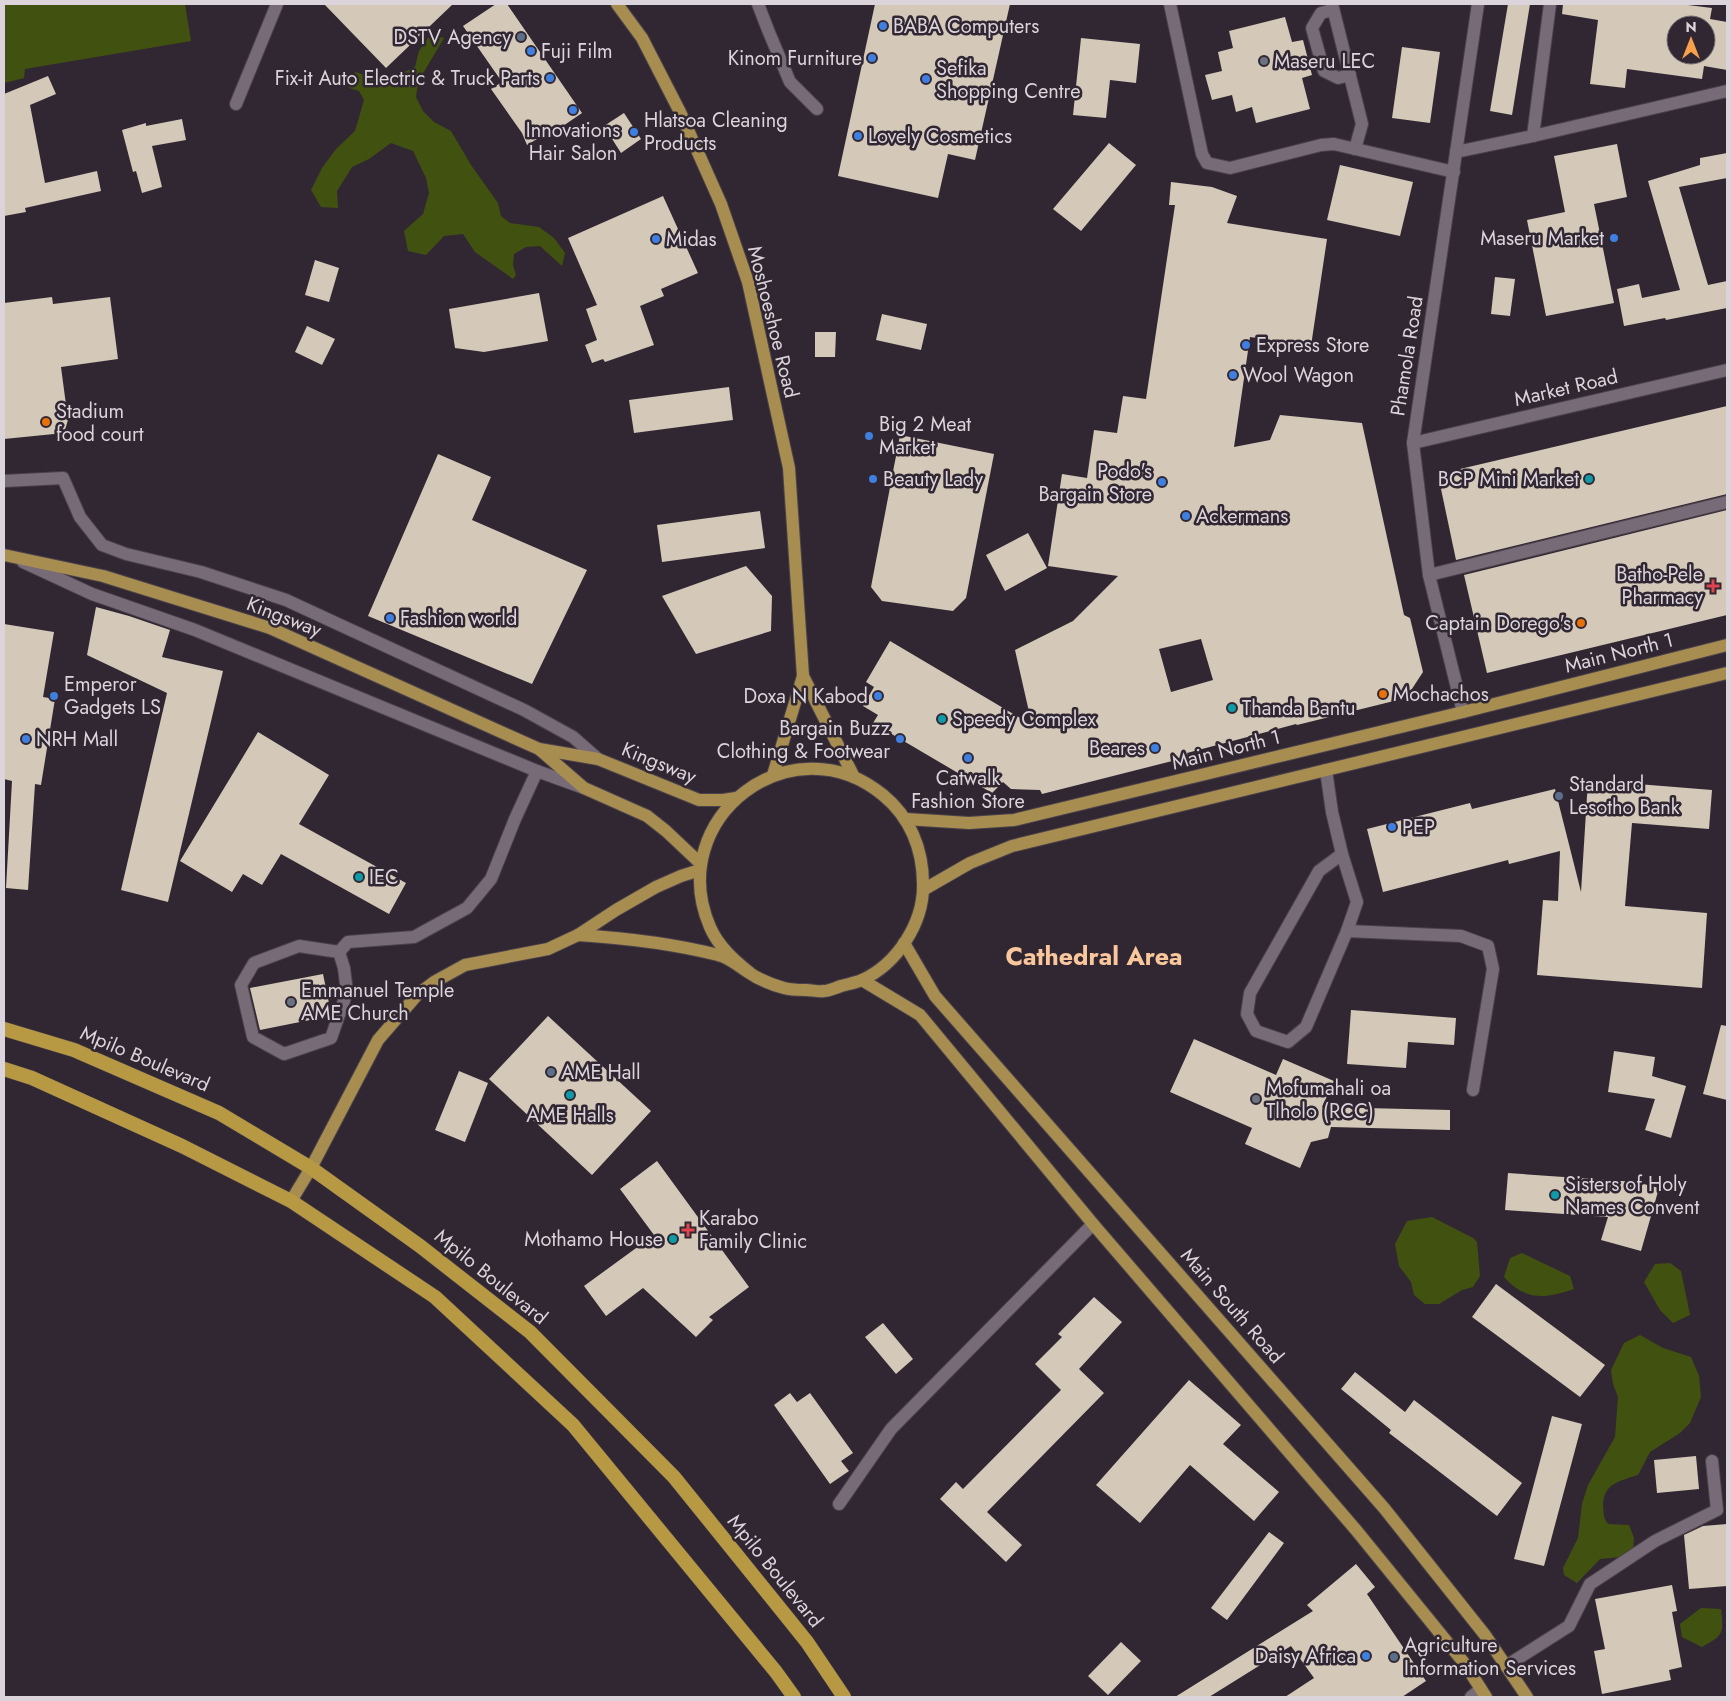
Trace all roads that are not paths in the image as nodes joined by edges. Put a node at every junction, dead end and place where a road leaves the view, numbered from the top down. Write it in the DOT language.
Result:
graph roads {
  1 [pos="277,4"];
  2 [pos="617,4"];
  3 [pos="758,4"];
  4 [pos="1170,4"];
  5 [pos="1478,4"];
  6 [pos="1550,4"];
  7 [pos="1333,7"];
  8 [pos="1350,75"];
  9 [pos="1727,91"];
  10 [pos="236,104"];
  11 [pos="817,109"];
  12 [pos="1533,136"];
  13 [pos="1354,149"];
  14 [pos="1456,152"];
  15 [pos="1454,172"];
  16 [pos="1727,370"];
  17 [pos="1413,443"];
  18 [pos="4,481"];
  19 [pos="1727,502"];
  20 [pos="8,556"];
  21 [pos="1429,575"];
  22 [pos="1727,645"];
  23 [pos="1727,673"];
  24 [pos="803,676"];
  25 [pos="1463,712"];
  26 [pos="539,749"];
  27 [pos="598,759"];
  28 [pos="1326,770"];
  29 [pos="537,772"];
  30 [pos="773,775"];
  31 [pos="854,777"];
  32 [pos="584,788"];
  33 [pos="736,798"];
  34 [pos="906,820"];
  35 [pos="1342,854"];
  36 [pos="700,867"];
  37 [pos="923,890"];
  38 [pos="1347,931"];
  39 [pos="578,935"];
  40 [pos="904,943"];
  41 [pos="339,952"];
  42 [pos="750,973"];
  43 [pos="862,980"];
  44 [pos="4,1029"];
  45 [pos="4,1069"];
  46 [pos="1473,1090"];
  47 [pos="311,1168"];
  48 [pos="291,1201"];
  49 [pos="1094,1224"];
  50 [pos="1712,1460"];
  51 [pos="839,1504"];
  52 [pos="1506,1666"];
  53 [pos="1479,1695"];
  54 [pos="794,1697"];
  55 [pos="844,1697"];
  56 [pos="1528,1697"];
  1 -- 10 [label="street"];
  2 -- 24 [label="main road, Moshoeshoe Road"];
  3 -- 11 [label="street"];
  4 -- 13 [label="street"];
  5 -- 14 [label="street, Phamola Road"];
  6 -- 12 [label="street"];
  7 -- 8 [label="street"];
  7 -- 8 [label="street"];
  8 -- 13 [label="street"];
  9 -- 12 [label="street"];
  12 -- 14 [label="street"];
  13 -- 15 [label="street"];
  14 -- 15 [label="street, Phamola Road"];
  15 -- 17 [label="street, Phamola Road"];
  16 -- 17 [label="street, Market Road"];
  17 -- 21 [label="street, Phamola Road"];
  18 -- 27 [label="street"];
  19 -- 21 [label="street"];
  20 -- 26 [label="main road, Kingsway"];
  20 -- 29 [label="street"];
  21 -- 25 [label="street, Phamola Road"];
  22 -- 25 [label="main road, Main North 1"];
  23 -- 28 [label="main road"];
  24 -- 30 [label="main road, Moshoeshoe Road"];
  24 -- 31 [label="main road, Moshoeshoe Road"];
  25 -- 34 [label="main road, Main North 1"];
  26 -- 27 [label="main road, Kingsway"];
  26 -- 32 [label="main road, Kingsway"];
  27 -- 33 [label="main road, Kingsway"];
  28 -- 35 [label="street"];
  28 -- 37 [label="main road"];
  29 -- 32 [label="street"];
  29 -- 41 [label="street"];
  30 -- 31 [label="main road"];
  30 -- 33 [label="main road"];
  31 -- 34 [label="main road"];
  32 -- 36 [label="main road, Kingsway"];
  33 -- 36 [label="main road"];
  34 -- 37 [label="main road"];
  35 -- 38 [label="street"];
  35 -- 38 [label="street"];
  36 -- 39 [label="main road"];
  36 -- 42 [label="main road"];
  37 -- 40 [label="main road"];
  38 -- 46 [label="street"];
  39 -- 42 [label="main road"];
  39 -- 47 [label="main road"];
  40 -- 43 [label="main road"];
  40 -- 52 [label="main road, Main South Road"];
  41 -- 41 [label="street"];
  42 -- 43 [label="main road"];
  43 -- 49 [label="main road"];
  44 -- 47 [label="highway, Mpilo Boulevard"];
  45 -- 48 [label="highway"];
  47 -- 48 [label="main road"];
  47 -- 55 [label="highway, Mpilo Boulevard"];
  48 -- 54 [label="highway"];
  49 -- 51 [label="street"];
  49 -- 53 [label="main road"];
  50 -- 52 [label="street"];
  52 -- 56 [label="main road, Main South Road"];
}
